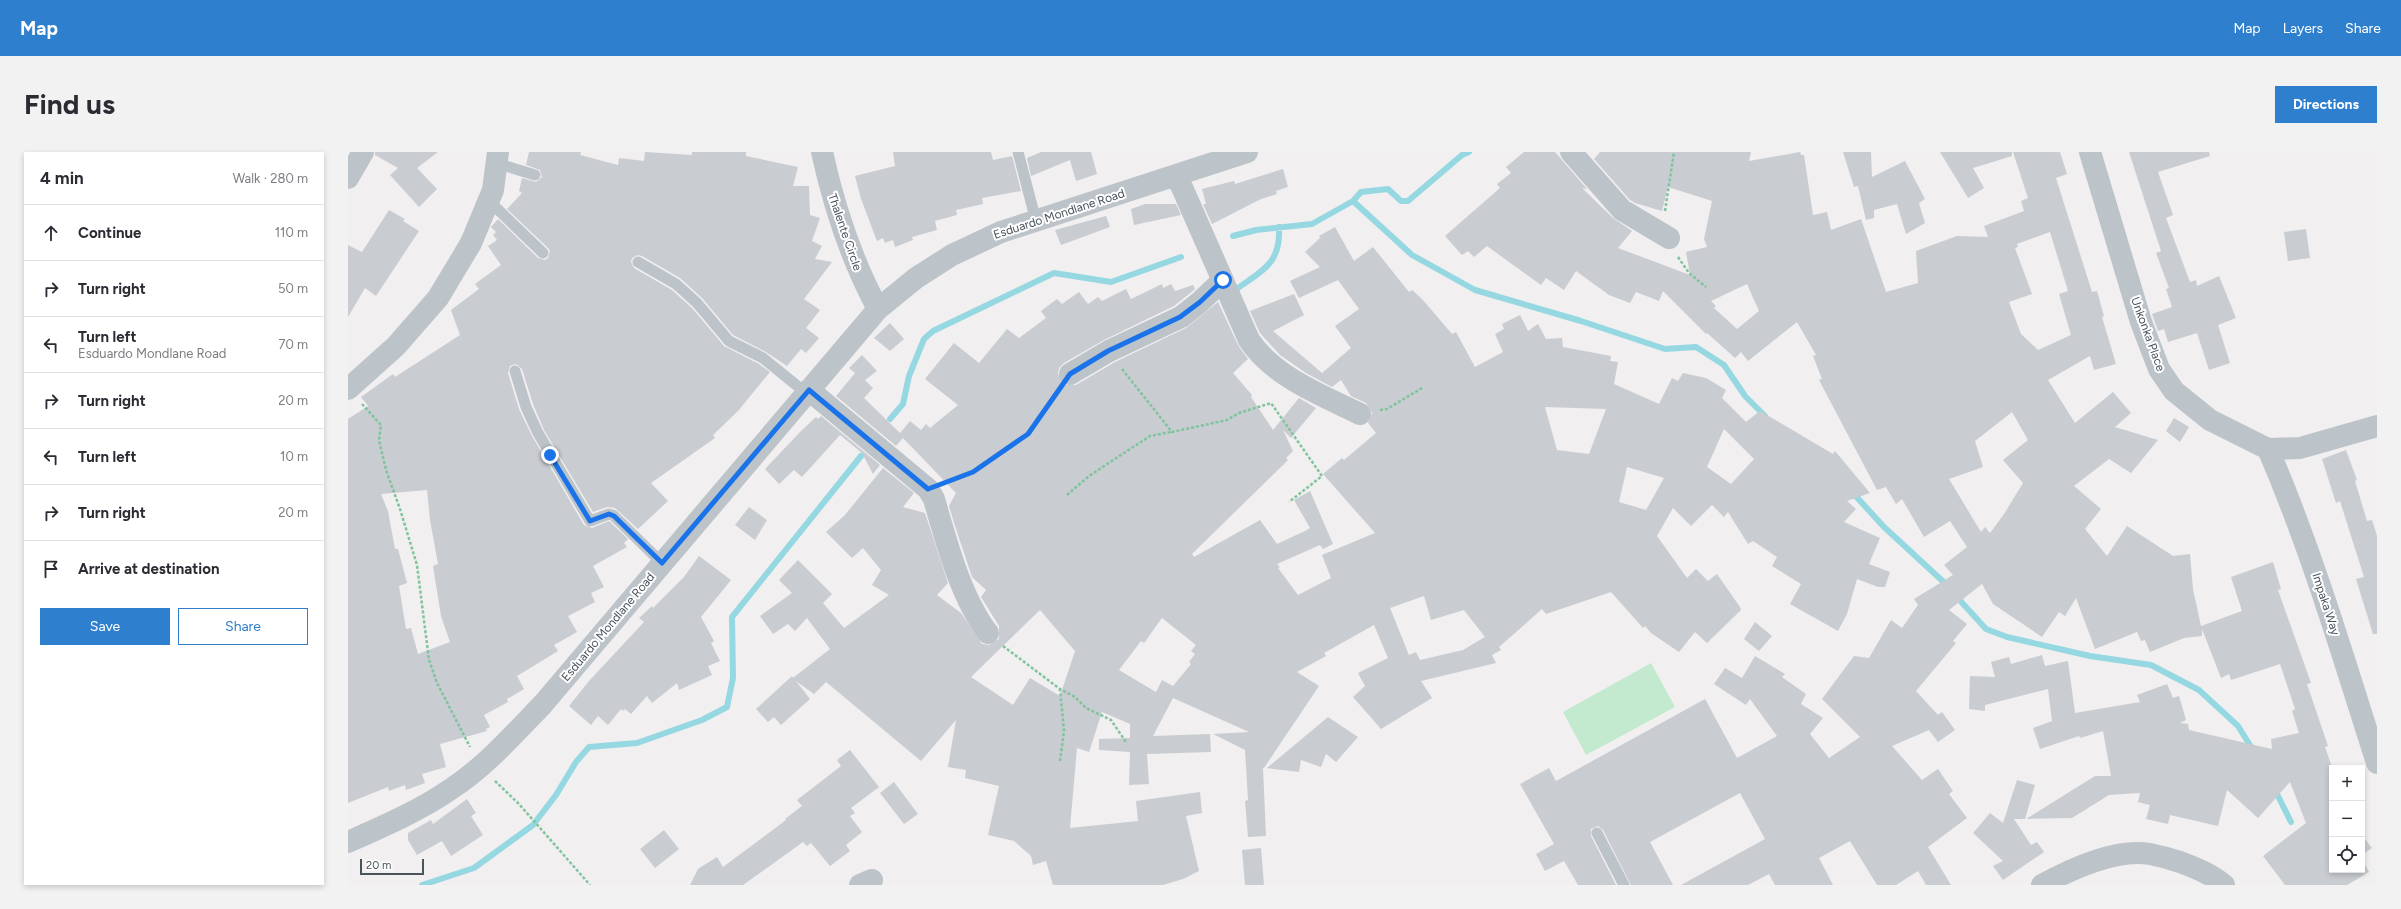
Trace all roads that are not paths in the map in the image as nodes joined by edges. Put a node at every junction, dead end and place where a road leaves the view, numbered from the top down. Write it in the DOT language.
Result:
graph roads {
  1 [pos="363,152"];
  2 [pos="822,152"];
  3 [pos="1018,152"];
  4 [pos="1247,152"];
  5 [pos="1571,152"];
  6 [pos="2090,152"];
  7 [pos="497,158"];
  8 [pos="535,175"];
  9 [pos="1177,176"];
  10 [pos="348,178"];
  11 [pos="488,200"];
  12 [pos="1036,221"];
  13 [pos="1665,236"];
  14 [pos="542,253"];
  15 [pos="638,262"];
  16 [pos="1223,280"];
  17 [pos="878,309"];
  18 [pos="515,371"];
  19 [pos="1070,374"];
  20 [pos="807,392"];
  21 [pos="353,394"];
  22 [pos="1351,409"];
  23 [pos="2377,426"];
  24 [pos="2268,449"];
  25 [pos="662,563"];
  26 [pos="988,633"];
  27 [pos="2377,762"];
  28 [pos="1597,833"];
  29 [pos="348,842"];
  30 [pos="1624,885"];
  31 [pos="2042,885"];
  32 [pos="2224,885"];
  1 -- 10 [label="street"];
  2 -- 17 [label="street, Thalente Circle"];
  3 -- 12 [label="lane"];
  4 -- 9 [label="street, Esduardo Mondlane Road"];
  5 -- 13 [label="street"];
  6 -- 24 [label="street, Unkonka Place"];
  7 -- 8 [label="lane"];
  7 -- 11 [label="street"];
  9 -- 12 [label="street, Esduardo Mondlane Road"];
  9 -- 16 [label="street"];
  11 -- 14 [label="lane"];
  11 -- 21 [label="street"];
  12 -- 17 [label="street, Esduardo Mondlane Road"];
  15 -- 20 [label="lane"];
  16 -- 19 [label="street"];
  16 -- 22 [label="street"];
  17 -- 20 [label="street, Esduardo Mondlane Road"];
  18 -- 25 [label="lane"];
  20 -- 25 [label="street, Esduardo Mondlane Road"];
  20 -- 26 [label="street"];
  23 -- 24 [label="street, Unkonka Place"];
  24 -- 27 [label="street, Impaka Way"];
  25 -- 29 [label="street, Esduardo Mondlane Road"];
  28 -- 30 [label="lane"];
  31 -- 32 [label="street"];
}
